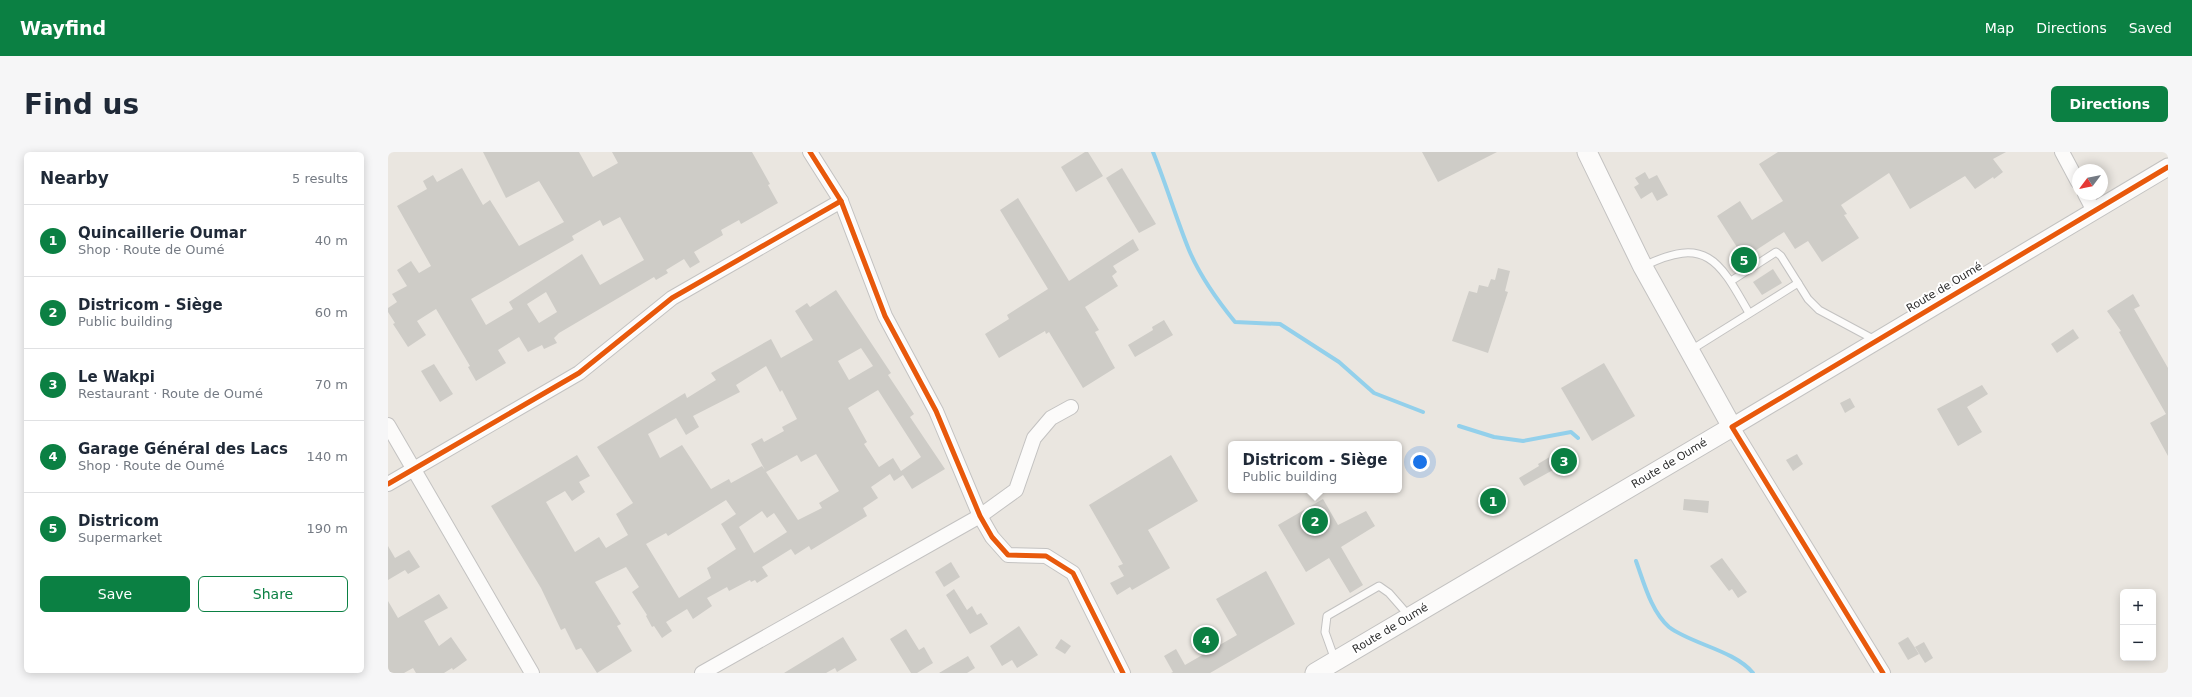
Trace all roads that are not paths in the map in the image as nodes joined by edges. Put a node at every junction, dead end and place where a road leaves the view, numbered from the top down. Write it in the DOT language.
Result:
graph roads {
  1 [pos="810,152"];
  2 [pos="1587,152"];
  3 [pos="2062,152"];
  4 [pos="2168,167"];
  5 [pos="2072,171"];
  6 [pos="2088,200"];
  7 [pos="841,201"];
  8 [pos="2094,211"];
  9 [pos="1643,267"];
  10 [pos="1731,281"];
  11 [pos="1798,283"];
  12 [pos="1749,313"];
  13 [pos="1875,340"];
  14 [pos="1690,351"];
  15 [pos="1071,407"];
  16 [pos="388,425"];
  17 [pos="1732,426"];
  18 [pos="413,467"];
  19 [pos="388,484"];
  20 [pos="980,516"];
  21 [pos="1410,617"];
  22 [pos="1335,661"];
  23 [pos="532,673"];
  24 [pos="702,673"];
  25 [pos="1123,673"];
  26 [pos="1315,673"];
  27 [pos="1883,673"];
  1 -- 7 [label="street"];
  2 -- 9 [label="main road"];
  3 -- 5 [label="street"];
  4 -- 8 [label="street, Route de Oumé"];
  6 -- 8 [label="street"];
  7 -- 18 [label="street"];
  7 -- 20 [label="street"];
  8 -- 13 [label="street, Route de Oumé"];
  9 -- 10 [label="lane"];
  9 -- 14 [label="main road"];
  10 -- 11 [label="lane"];
  10 -- 12 [label="lane"];
  11 -- 12 [label="lane"];
  11 -- 13 [label="lane"];
  12 -- 14 [label="lane"];
  13 -- 17 [label="street, Route de Oumé"];
  14 -- 17 [label="main road"];
  15 -- 20 [label="street"];
  16 -- 18 [label="street"];
  17 -- 21 [label="main road, Route de Oumé"];
  17 -- 27 [label="street"];
  18 -- 19 [label="street"];
  18 -- 23 [label="street"];
  20 -- 24 [label="street"];
  20 -- 25 [label="street"];
  21 -- 22 [label="main road, Route de Oumé"];
  21 -- 22 [label="lane"];
  22 -- 26 [label="main road, Route de Oumé"];
}
